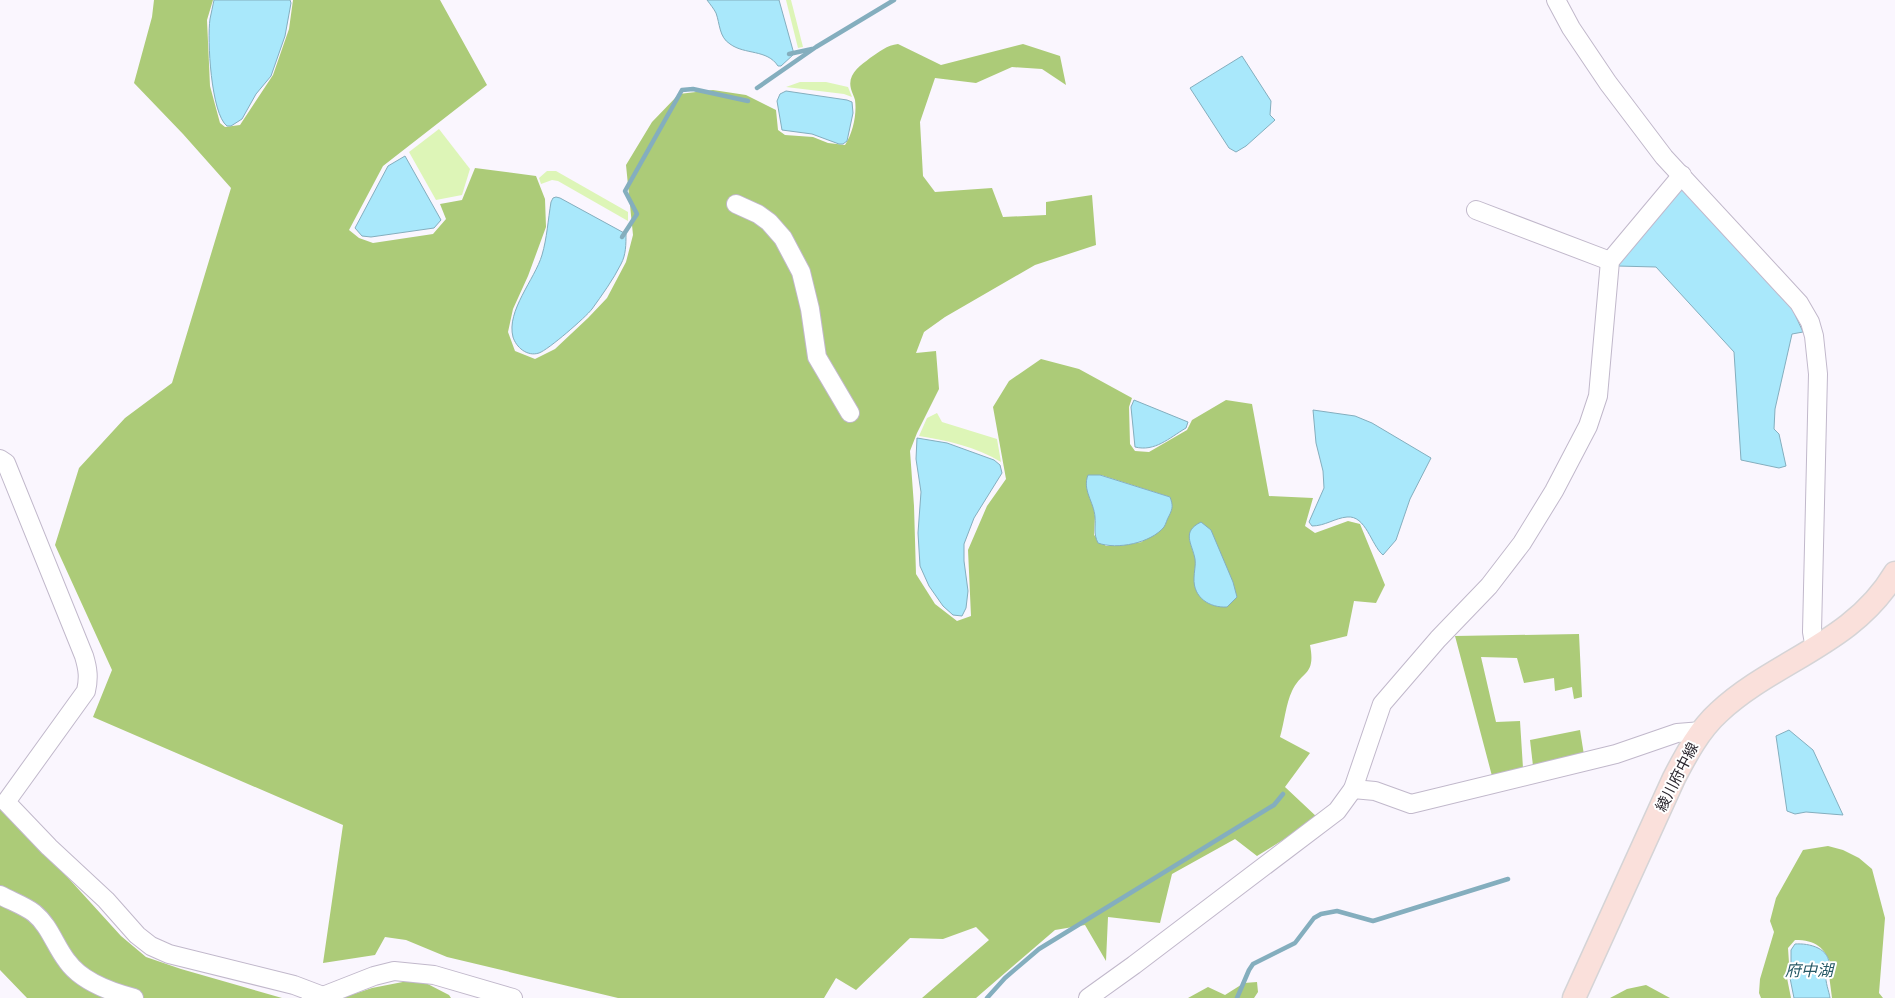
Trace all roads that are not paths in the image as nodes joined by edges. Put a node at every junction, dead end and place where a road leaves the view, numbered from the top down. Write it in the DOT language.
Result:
graph roads {
  1 [pos="1556,0"];
  2 [pos="1682,175"];
  3 [pos="736,204"];
  4 [pos="1476,210"];
  5 [pos="1610,261"];
  6 [pos="850,413"];
  7 [pos="0,459"];
  8 [pos="1895,573"];
  9 [pos="1815,649"];
  10 [pos="1702,731"];
  11 [pos="1353,789"];
  12 [pos="0,896"];
  13 [pos="314,997"];
  14 [pos="134,998"];
  15 [pos="513,998"];
  16 [pos="1088,998"];
  17 [pos="1574,998"];
  1 -- 2 [label="street"];
  2 -- 5 [label="street"];
  2 -- 9 [label="street"];
  3 -- 6 [label="street"];
  4 -- 5 [label="street"];
  5 -- 11 [label="street"];
  7 -- 13 [label="street"];
  8 -- 9 [label="main road, 綾川府中線"];
  9 -- 10 [label="main road, 綾川府中線"];
  10 -- 11 [label="street"];
  10 -- 17 [label="main road, 綾川府中線"];
  11 -- 16 [label="street"];
  12 -- 14 [label="street"];
  13 -- 15 [label="street"];
}
